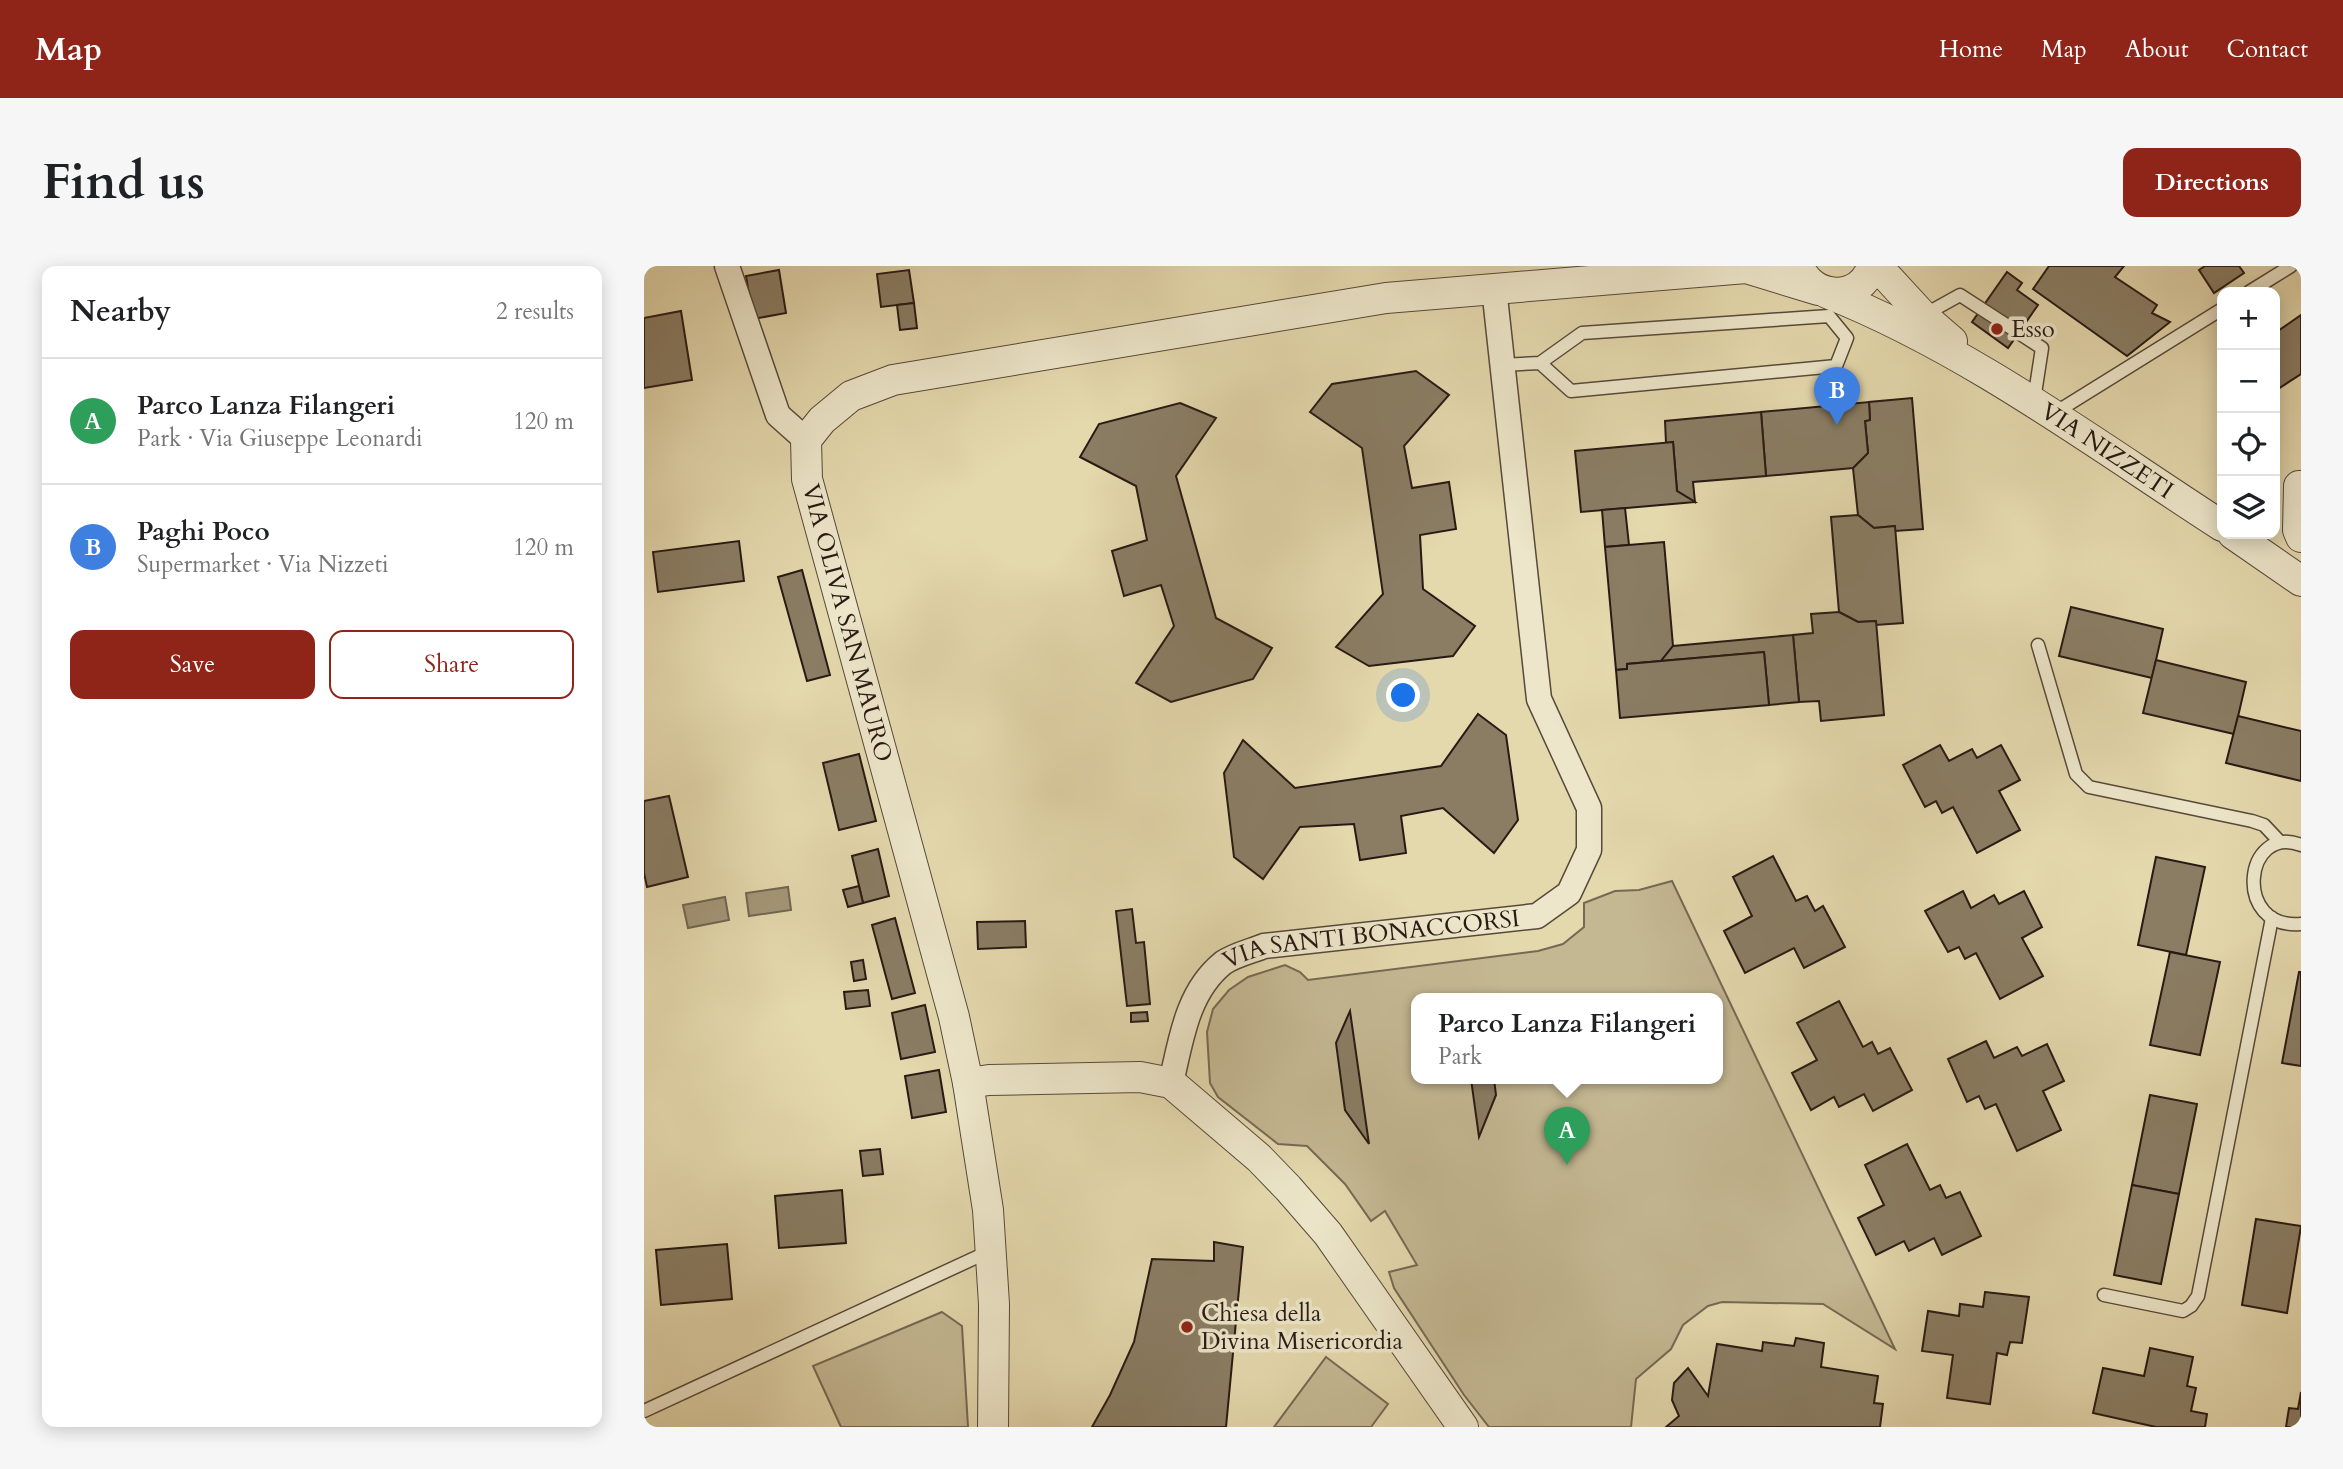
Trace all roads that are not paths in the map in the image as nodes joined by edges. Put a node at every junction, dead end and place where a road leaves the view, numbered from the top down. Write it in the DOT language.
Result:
graph roads {
  1 [pos="727,266"];
  2 [pos="1799,266"];
  3 [pos="1874,266"];
  4 [pos="2291,266"];
  5 [pos="1749,267"];
  6 [pos="2257,287"];
  7 [pos="1494,288"];
  8 [pos="1823,291"];
  9 [pos="2217,312"];
  10 [pos="1923,316"];
  11 [pos="1540,363"];
  12 [pos="1502,365"];
  13 [pos="1992,376"];
  14 [pos="2043,410"];
  15 [pos="806,440"];
  16 [pos="2300,482"];
  17 [pos="2280,502"];
  18 [pos="2217,523"];
  19 [pos="2301,537"];
  20 [pos="2240,539"];
  21 [pos="2301,581"];
  22 [pos="2038,645"];
  23 [pos="2280,842"];
  24 [pos="2301,845"];
  25 [pos="2272,918"];
  26 [pos="2301,924"];
  27 [pos="968,1083"];
  28 [pos="1171,1083"];
  29 [pos="990,1250"];
  30 [pos="2104,1295"];
  31 [pos="644,1411"];
  32 [pos="993,1427"];
  33 [pos="1463,1427"];
  1 -- 15 [label="street"];
  2 -- 8 [label="street"];
  3 -- 8 [label="street"];
  3 -- 10 [label="street"];
  4 -- 6 [label="lane"];
  5 -- 7 [label="street"];
  5 -- 8 [label="street"];
  7 -- 12 [label="street, VIA SANTI BONACCORSI"];
  7 -- 15 [label="street"];
  8 -- 13 [label="street"];
  9 -- 14 [label="lane"];
  10 -- 13 [label="street"];
  10 -- 14 [label="lane"];
  11 -- 11 [label="lane"];
  11 -- 12 [label="lane"];
  12 -- 28 [label="street, VIA SANTI BONACCORSI"];
  13 -- 14 [label="street, VIA NIZZETI"];
  14 -- 18 [label="street, VIA NIZZETI"];
  15 -- 27 [label="street, VIA OLIVA SAN MAURO"];
  16 -- 17 [label="street"];
  16 -- 19 [label="street"];
  20 -- 21 [label="street"];
  22 -- 23 [label="lane"];
  23 -- 24 [label="lane"];
  23 -- 25 [label="lane"];
  25 -- 26 [label="lane"];
  25 -- 30 [label="lane"];
  27 -- 28 [label="street"];
  27 -- 29 [label="street, VIA OLIVA SAN MAURO"];
  28 -- 33 [label="street"];
  29 -- 31 [label="lane"];
  29 -- 32 [label="street, VIA OLIVA SAN MAURO"];
}
